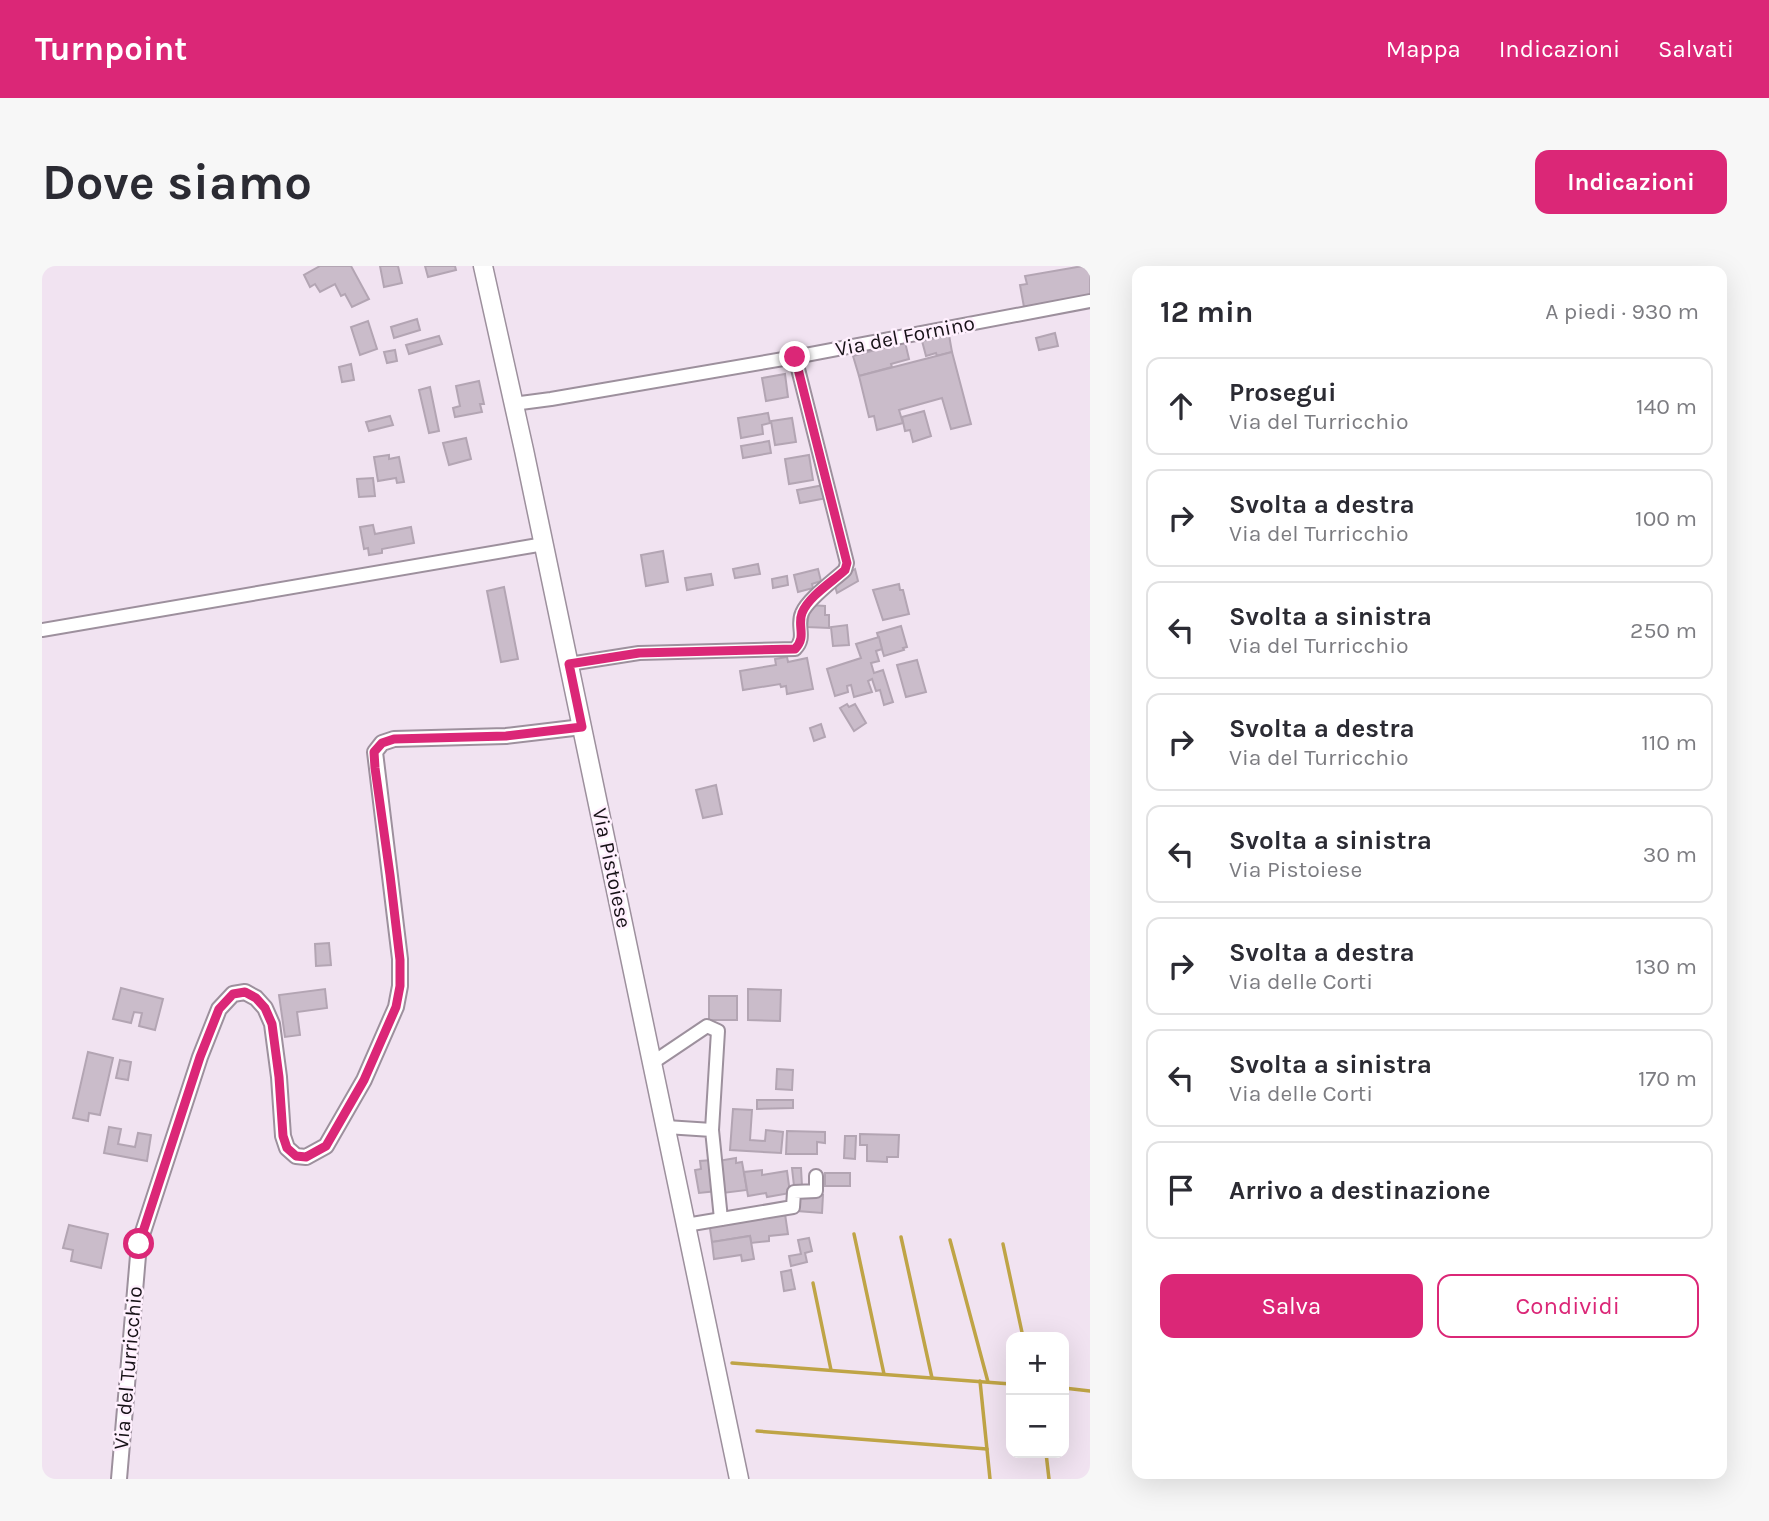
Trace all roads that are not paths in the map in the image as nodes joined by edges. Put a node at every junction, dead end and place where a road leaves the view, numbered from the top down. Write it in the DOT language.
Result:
graph roads {
  1 [pos="483,266"];
  2 [pos="1090,301"];
  3 [pos="795,357"];
  4 [pos="513,404"];
  5 [pos="544,544"];
  6 [pos="42,630"];
  7 [pos="569,664"];
  8 [pos="582,727"];
  9 [pos="652,1063"];
  10 [pos="666,1127"];
  11 [pos="712,1130"];
  12 [pos="816,1176"];
  13 [pos="720,1219"];
  14 [pos="686,1225"];
  15 [pos="738,1475"];
  16 [pos="119,1479"];
  1 -- 4 [label="main road, Via Pistoiese"];
  2 -- 3 [label="street, Via del Fornino"];
  3 -- 4 [label="street, Via del Fornino"];
  3 -- 7 [label="street"];
  4 -- 5 [label="main road, Via Pistoiese"];
  5 -- 6 [label="street"];
  5 -- 7 [label="main road, Via Pistoiese"];
  7 -- 8 [label="main road, Via Pistoiese"];
  8 -- 9 [label="main road, Via Pistoiese"];
  8 -- 16 [label="street, Via del Turricchio"];
  9 -- 10 [label="main road, Via Pistoiese"];
  9 -- 11 [label="street"];
  10 -- 11 [label="street"];
  10 -- 14 [label="main road, Via Pistoiese"];
  11 -- 13 [label="street"];
  12 -- 13 [label="street"];
  13 -- 14 [label="street"];
  14 -- 15 [label="main road, Via Pistoiese"];
}
